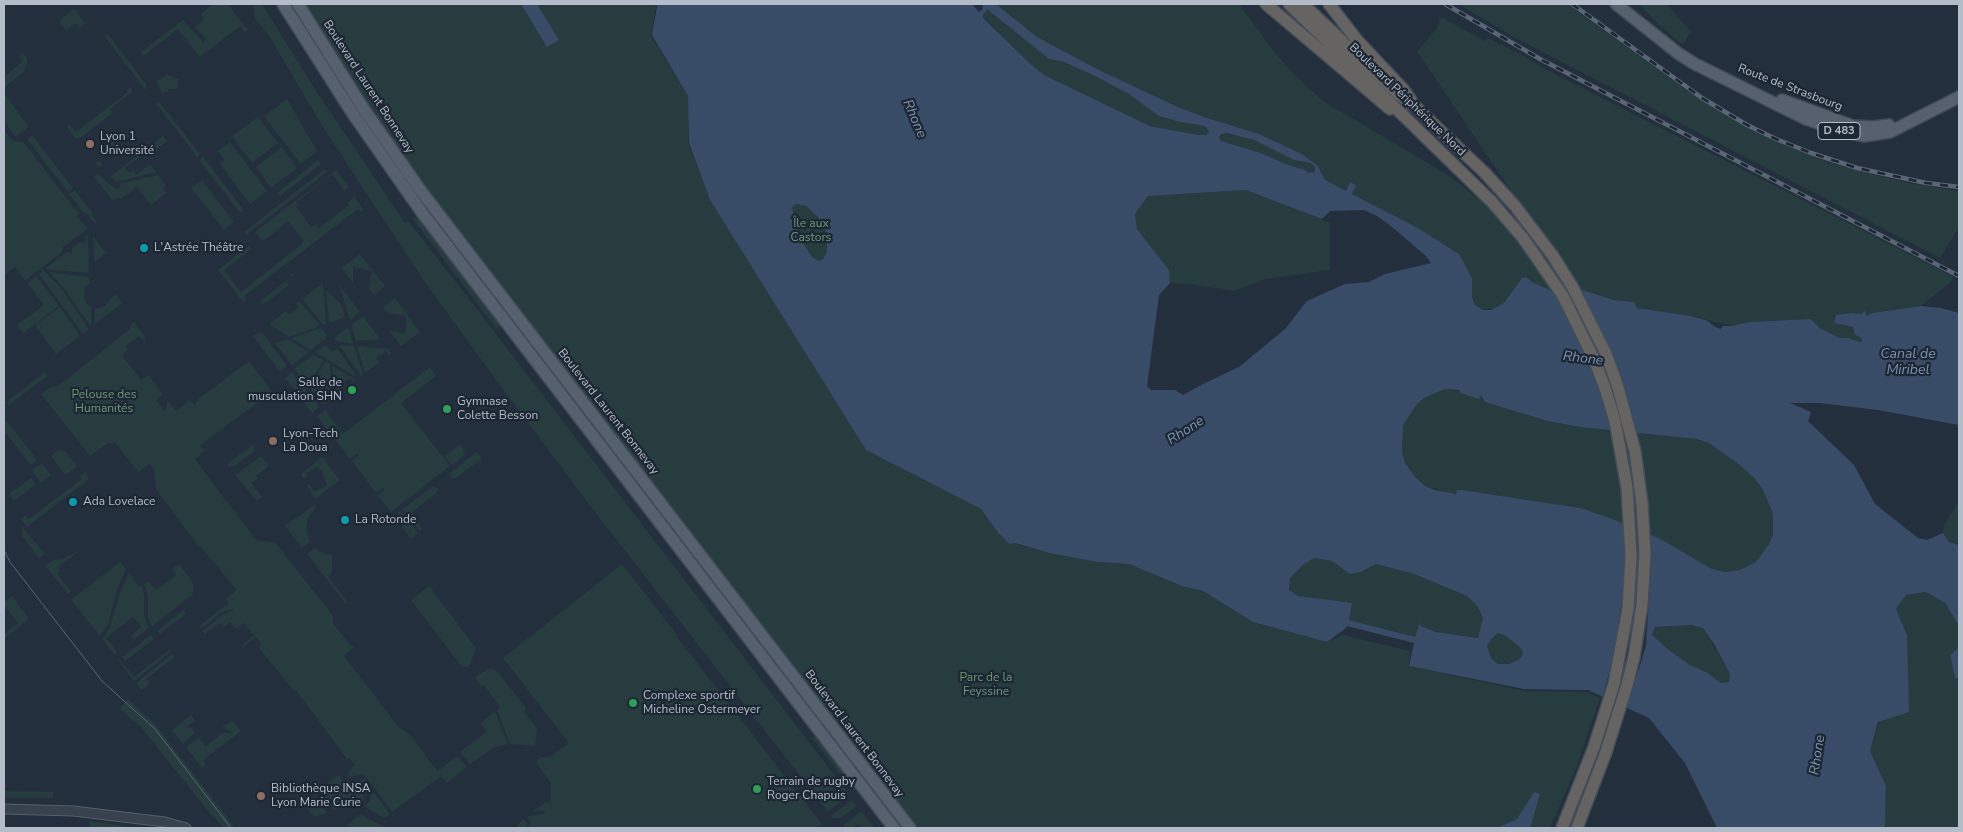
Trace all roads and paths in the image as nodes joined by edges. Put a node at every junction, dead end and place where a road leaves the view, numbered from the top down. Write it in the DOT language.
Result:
graph roads {
  1 [pos="283,4"];
  2 [pos="298,4"];
  3 [pos="1266,4"];
  4 [pos="1289,4"];
  5 [pos="1303,4"];
  6 [pos="1329,4"];
  7 [pos="1616,4"];
  8 [pos="1621,4"];
  9 [pos="1632,16"];
  10 [pos="1722,77"];
  11 [pos="1959,89"];
  12 [pos="1959,97"];
  13 [pos="1416,107"];
  14 [pos="1404,118"];
  15 [pos="4,809"];
  16 [pos="186,828"];
  17 [pos="894,828"];
  18 [pos="910,828"];
  19 [pos="1562,828"];
  20 [pos="1577,828"];
  1 -- 17 [label="main road, Boulevard Laurent Bonnevay"];
  2 -- 18 [label="main road, Boulevard Laurent Bonnevay"];
  3 -- 14 [label="highway"];
  4 -- 14 [label="highway, Boulevard Périphérique Nord"];
  5 -- 13 [label="highway, Boulevard Périphérique Nord"];
  6 -- 13 [label="highway"];
  7 -- 9 [label="main road, Route de Strasbourg"];
  8 -- 9 [label="main road, Route de Strasbourg / D 483"];
  9 -- 10 [label="main road, Route de Strasbourg / D 483"];
  10 -- 11 [label="main road, Route de Strasbourg / D 483"];
  10 -- 12 [label="main road, Route de Strasbourg / D 483"];
  13 -- 20 [label="highway, Boulevard Périphérique Nord"];
  14 -- 19 [label="highway, Boulevard Périphérique Nord"];
  15 -- 16 [label="street"];
}
